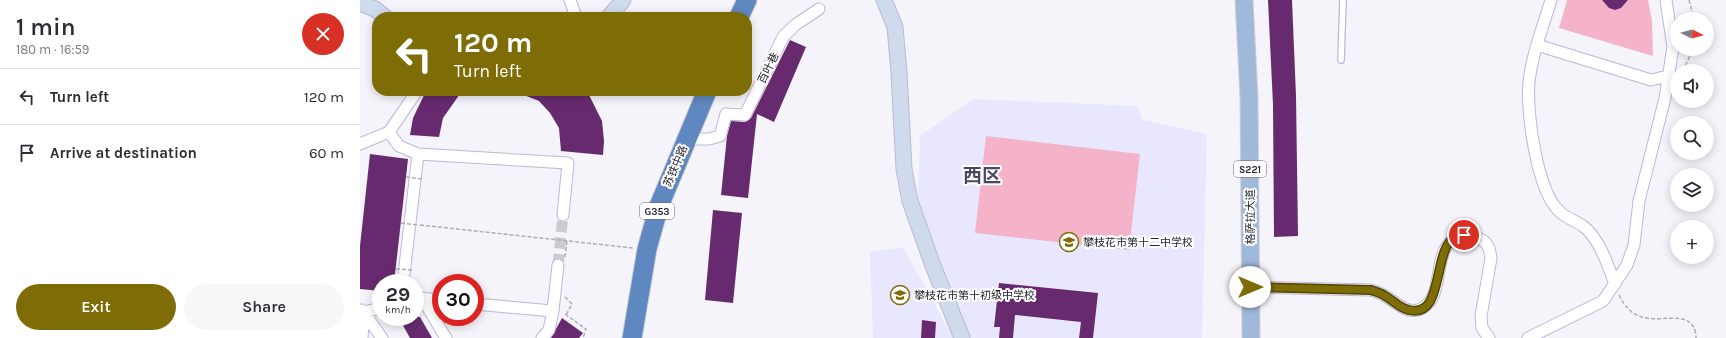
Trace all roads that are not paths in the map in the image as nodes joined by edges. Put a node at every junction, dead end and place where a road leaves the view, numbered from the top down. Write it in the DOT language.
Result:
graph roads {
  1 [pos="570,0"];
  2 [pos="623,0"];
  3 [pos="747,0"];
  4 [pos="884,0"];
  5 [pos="1244,0"];
  6 [pos="1343,0"];
  7 [pos="1551,0"];
  8 [pos="1666,0"];
  9 [pos="360,3"];
  10 [pos="819,9"];
  11 [pos="379,12"];
  12 [pos="574,12"];
  13 [pos="613,12"];
  14 [pos="741,12"];
  15 [pos="1537,45"];
  16 [pos="1341,60"];
  17 [pos="1668,76"];
  18 [pos="413,96"];
  19 [pos="705,96"];
  20 [pos="389,132"];
  21 [pos="687,139"];
  22 [pos="360,144"];
  23 [pos="418,154"];
  24 [pos="563,215"];
  25 [pos="561,263"];
  26 [pos="404,274"];
  27 [pos="1615,284"];
  28 [pos="1250,287"];
  29 [pos="424,305"];
  30 [pos="484,305"];
  31 [pos="372,309"];
  32 [pos="362,310"];
  33 [pos="553,312"];
  34 [pos="362,338"];
  35 [pos="382,338"];
  36 [pos="446,338"];
  37 [pos="542,338"];
  38 [pos="632,338"];
  39 [pos="962,338"];
  40 [pos="1251,338"];
  41 [pos="1489,338"];
  42 [pos="1528,338"];
  1 -- 12 [label="street"];
  2 -- 13 [label="street"];
  3 -- 14 [label="highway"];
  4 -- 39 [label="street"];
  5 -- 28 [label="main road, 格萨拉大道 / S221"];
  6 -- 16 [label="lane"];
  7 -- 15 [label="street"];
  8 -- 17 [label="street"];
  9 -- 11 [label="street"];
  10 -- 21 [label="street, 百叶巷"];
  15 -- 17 [label="street"];
  15 -- 27 [label="street"];
  17 -- 27 [label="street"];
  18 -- 20 [label="street"];
  19 -- 21 [label="highway, 苏铁中路 / G353"];
  20 -- 22 [label="street"];
  20 -- 23 [label="street"];
  21 -- 38 [label="highway, 苏铁中路 / G353"];
  23 -- 24 [label="street"];
  23 -- 26 [label="street"];
  25 -- 33 [label="street"];
  27 -- 42 [label="street"];
  28 -- 40 [label="main road, 格萨拉大道 / S221"];
  28 -- 41 [label="street"];
  29 -- 36 [label="street"];
  30 -- 33 [label="street"];
  31 -- 32 [label="street"];
  32 -- 34 [label="street"];
  32 -- 35 [label="street"];
  33 -- 37 [label="street"];
}
